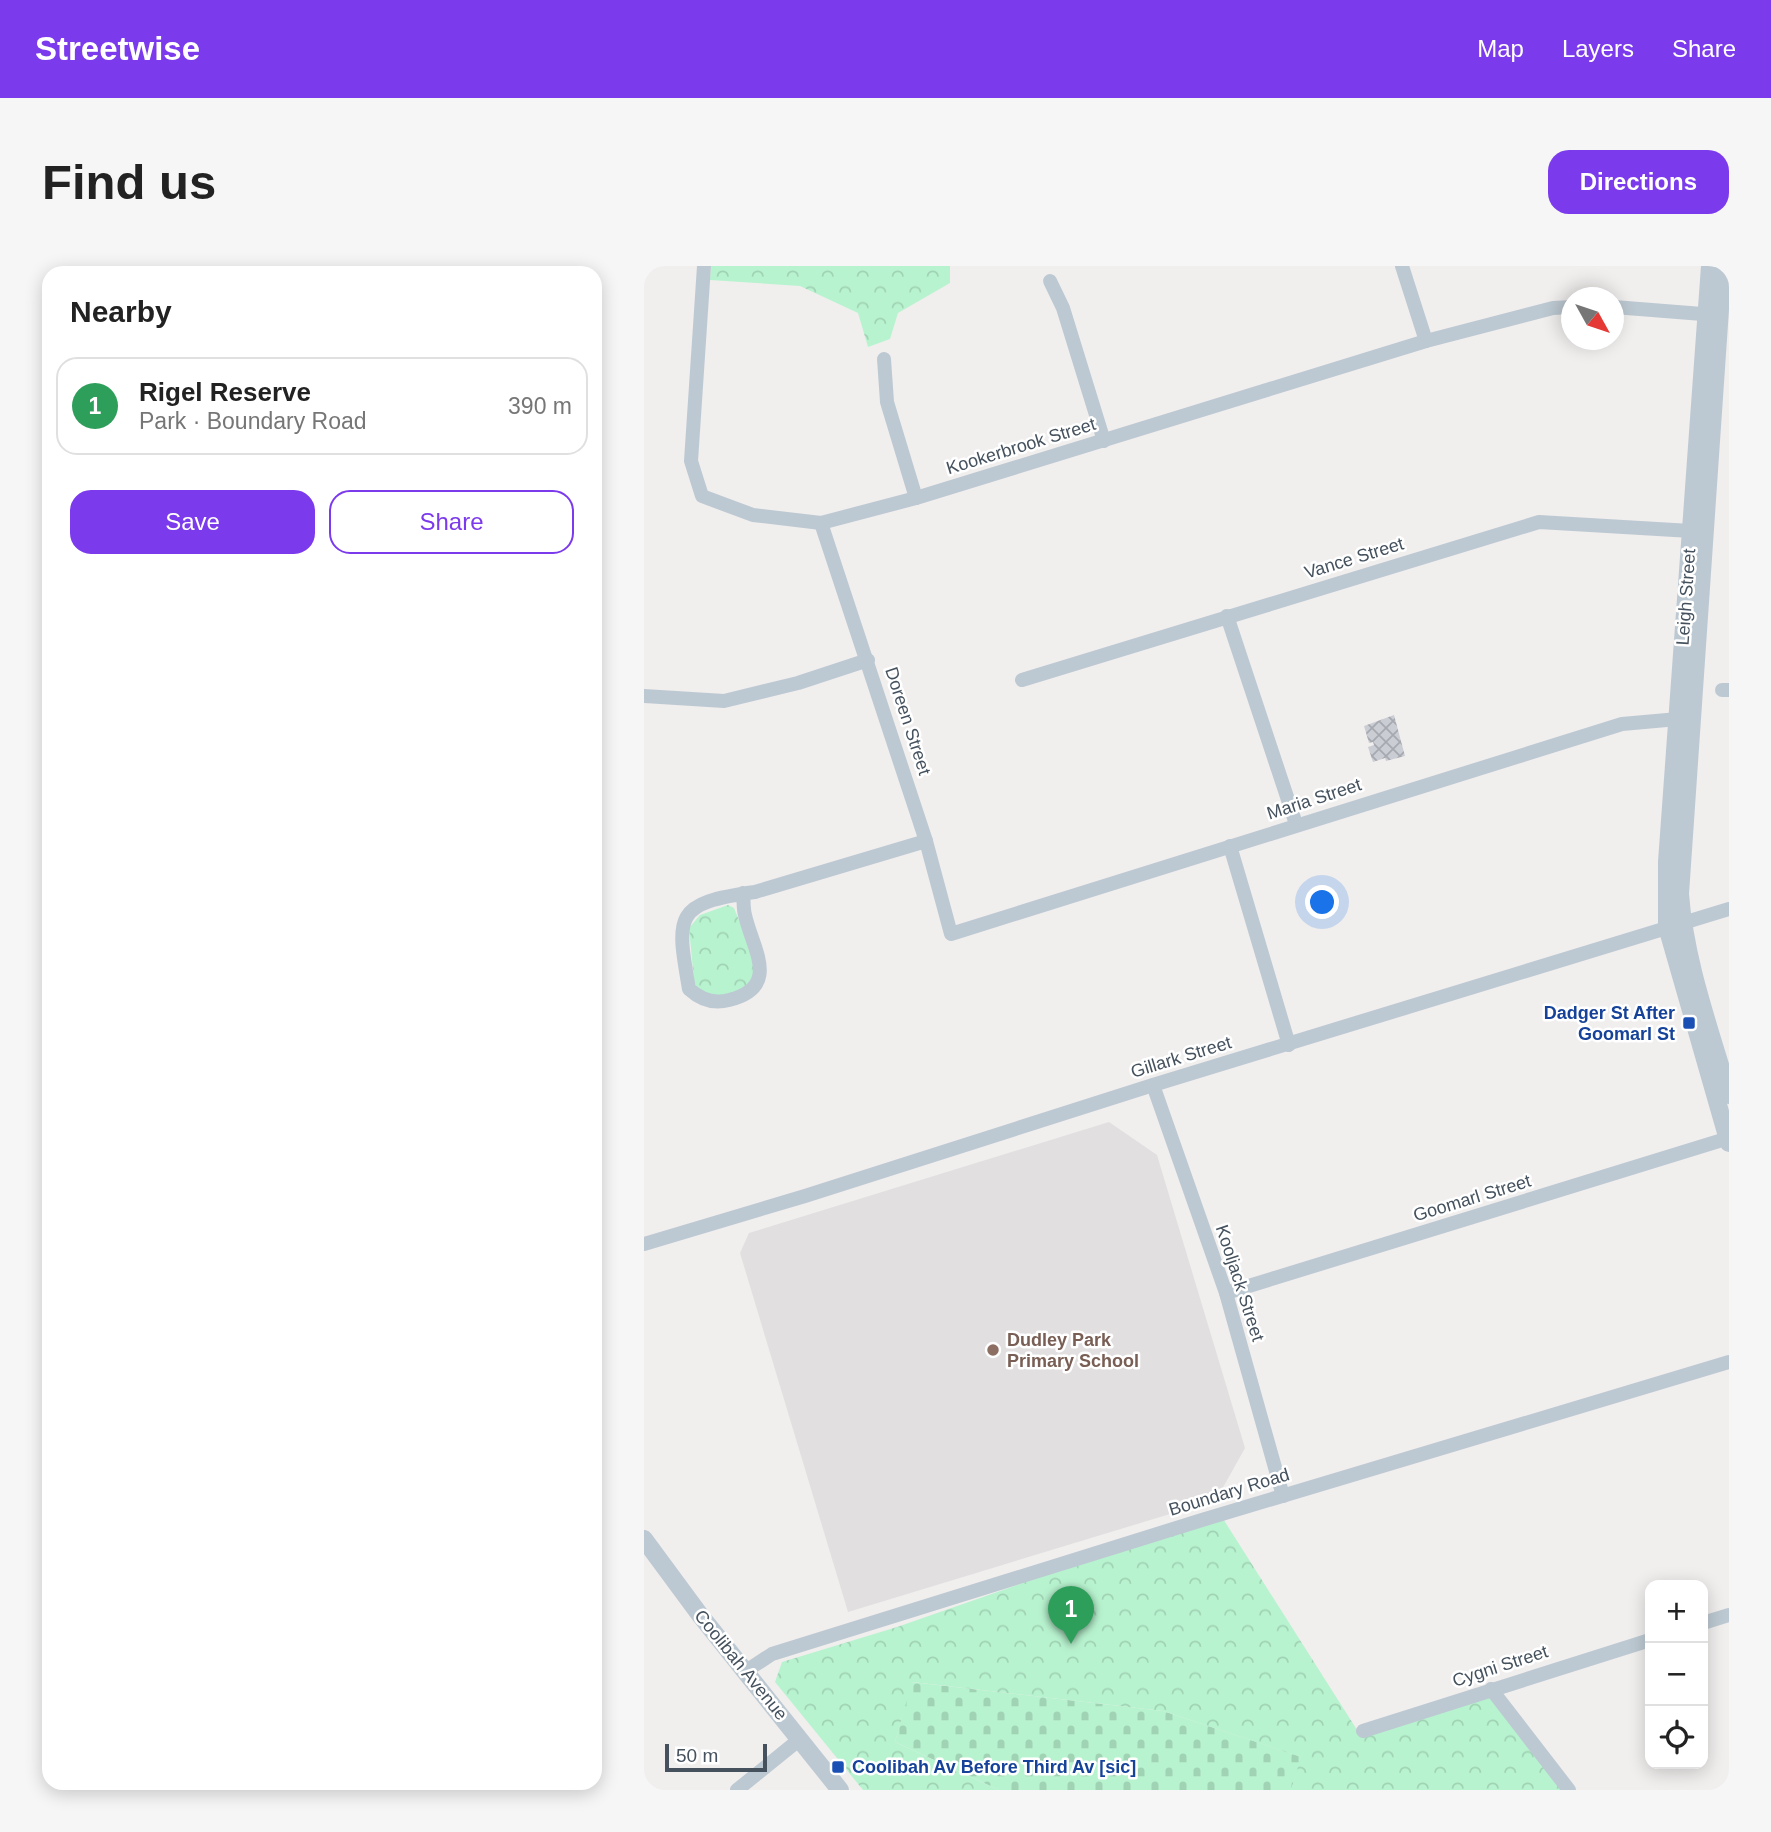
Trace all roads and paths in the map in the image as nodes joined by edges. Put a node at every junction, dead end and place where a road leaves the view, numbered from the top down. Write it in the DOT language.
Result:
graph roads {
  1 [pos="704,266"];
  2 [pos="1402,266"];
  3 [pos="1710,266"];
  4 [pos="1723,266"];
  5 [pos="1050,281"];
  6 [pos="1561,308"];
  7 [pos="1624,308"];
  8 [pos="1713,314"];
  9 [pos="1426,341"];
  10 [pos="884,359"];
  11 [pos="1104,441"];
  12 [pos="916,498"];
  13 [pos="821,523"];
  14 [pos="1698,532"];
  15 [pos="1227,616"];
  16 [pos="868,660"];
  17 [pos="1022,680"];
  18 [pos="644,696"];
  19 [pos="1685,721"];
  20 [pos="1296,824"];
  21 [pos="926,841"];
  22 [pos="1230,846"];
  23 [pos="743,893"];
  24 [pos="1729,909"];
  25 [pos="1675,925"];
  26 [pos="951,934"];
  27 [pos="1289,1045"];
  28 [pos="1153,1085"];
  29 [pos="1729,1095"];
  30 [pos="1729,1140"];
  31 [pos="644,1244"];
  32 [pos="1226,1293"];
  33 [pos="1729,1362"];
  34 [pos="1283,1496"];
  35 [pos="644,1539"];
  36 [pos="1729,1615"];
  37 [pos="1708,1621"];
  38 [pos="1645,1642"];
  39 [pos="746,1671"];
  40 [pos="1491,1689"];
  41 [pos="1363,1731"];
  42 [pos="800,1739"];
  43 [pos="737,1790"];
  44 [pos="840,1790"];
  45 [pos="1570,1790"];
  1 -- 13 [label="street, Kookerbrook Street"];
  2 -- 9 [label="street"];
  3 -- 8 [label="street, Leigh Street"];
  4 -- 8 [label="street, Leigh Street"];
  5 -- 11 [label="street"];
  6 -- 9 [label="street, Kookerbrook Street"];
  7 -- 8 [label="street"];
  8 -- 14 [label="street, Leigh Street"];
  9 -- 11 [label="street, Kookerbrook Street"];
  10 -- 12 [label="street"];
  11 -- 12 [label="street, Kookerbrook Street"];
  12 -- 13 [label="street, Kookerbrook Street"];
  13 -- 16 [label="street, Doreen Street"];
  14 -- 15 [label="street, Vance Street"];
  14 -- 19 [label="street, Leigh Street"];
  15 -- 17 [label="street, Vance Street"];
  15 -- 20 [label="street"];
  16 -- 18 [label="street"];
  16 -- 21 [label="street, Doreen Street"];
  19 -- 20 [label="street, Maria Street"];
  19 -- 25 [label="street, Leigh Street"];
  20 -- 22 [label="street, Maria Street"];
  21 -- 23 [label="street"];
  21 -- 26 [label="street, Doreen Street"];
  22 -- 26 [label="street, Maria Street"];
  22 -- 27 [label="street"];
  23 -- 23 [label="street"];
  24 -- 25 [label="street, Gillark Street"];
  25 -- 27 [label="street, Gillark Street"];
  25 -- 29 [label="street"];
  25 -- 30 [label="street"];
  27 -- 28 [label="street, Gillark Street"];
  28 -- 31 [label="street, Gillark Street"];
  28 -- 32 [label="street, Kooljack Street"];
  30 -- 32 [label="street, Goomarl Street"];
  32 -- 34 [label="street, Kooljack Street"];
  33 -- 34 [label="street, Boundary Road"];
  34 -- 39 [label="street, Boundary Road"];
  35 -- 39 [label="street, Coolibah Avenue"];
  36 -- 37 [label="street"];
  38 -- 40 [label="street, Cygni Street"];
  39 -- 42 [label="street, Coolibah Avenue"];
  40 -- 41 [label="street, Cygni Street"];
  40 -- 45 [label="street"];
  42 -- 43 [label="street"];
  42 -- 44 [label="street, Coolibah Avenue"];
}
